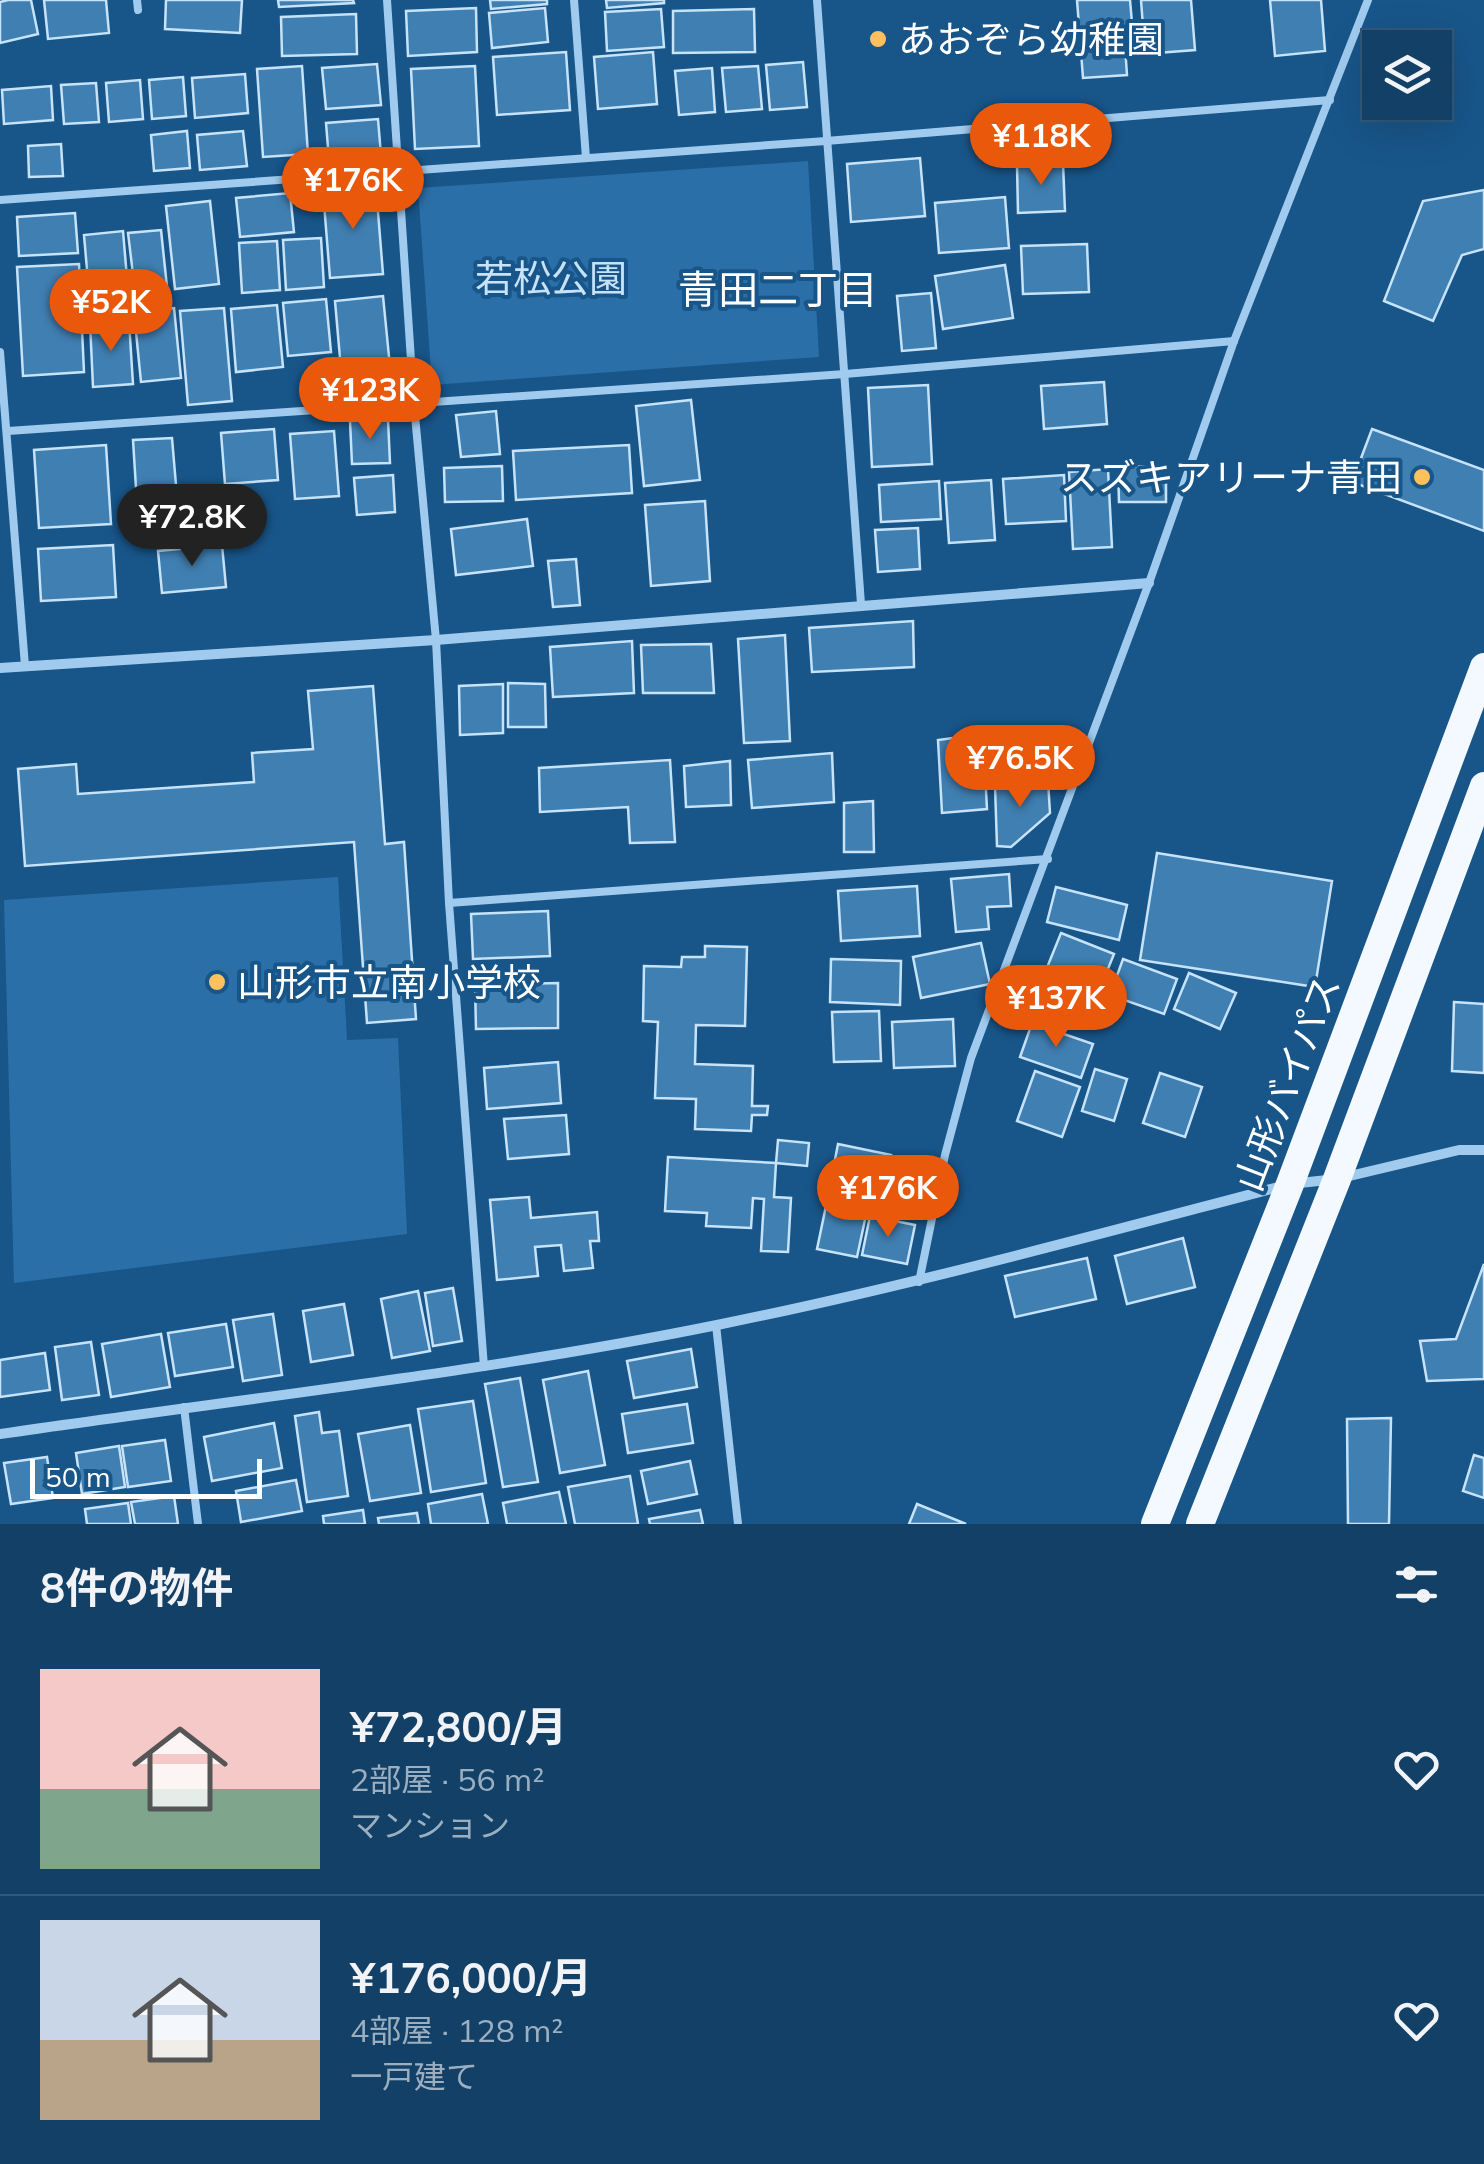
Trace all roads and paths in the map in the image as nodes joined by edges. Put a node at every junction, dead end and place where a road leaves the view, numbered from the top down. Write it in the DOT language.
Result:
graph roads {
  1 [pos="388,0"];
  2 [pos="574,0"];
  3 [pos="817,0"];
  4 [pos="1368,0"];
  5 [pos="1330,100"];
  6 [pos="826,141"];
  7 [pos="586,158"];
  8 [pos="397,172"];
  9 [pos="0,200"];
  10 [pos="1234,341"];
  11 [pos="0,352"];
  12 [pos="845,374"];
  13 [pos="414,405"];
  14 [pos="8,431"];
  15 [pos="1150,583"];
  16 [pos="860,604"];
  17 [pos="436,640"];
  18 [pos="25,666"];
  19 [pos="1484,666"];
  20 [pos="0,668"];
  21 [pos="1484,786"];
  22 [pos="1048,858"];
  23 [pos="450,903"];
  24 [pos="1484,1150"];
  25 [pos="1338,1179"];
  26 [pos="1290,1184"];
  27 [pos="920,1282"];
  28 [pos="716,1326"];
  29 [pos="484,1367"];
  30 [pos="184,1407"];
  31 [pos="0,1434"];
  32 [pos="198,1524"];
  33 [pos="738,1524"];
  34 [pos="1154,1524"];
  35 [pos="1200,1524"];
  1 -- 8 [label="lane"];
  2 -- 7 [label="lane"];
  3 -- 6 [label="lane"];
  4 -- 5 [label="lane"];
  5 -- 6 [label="lane"];
  5 -- 10 [label="lane"];
  6 -- 7 [label="lane"];
  6 -- 12 [label="lane"];
  7 -- 8 [label="lane"];
  8 -- 9 [label="lane"];
  8 -- 13 [label="lane"];
  10 -- 12 [label="lane"];
  10 -- 15 [label="lane"];
  11 -- 14 [label="lane"];
  12 -- 13 [label="lane"];
  12 -- 16 [label="lane"];
  13 -- 14 [label="lane"];
  13 -- 17 [label="lane"];
  14 -- 18 [label="lane"];
  15 -- 16 [label="street"];
  15 -- 22 [label="lane"];
  16 -- 17 [label="street"];
  17 -- 18 [label="street"];
  17 -- 23 [label="lane"];
  18 -- 20 [label="street"];
  19 -- 26 [label="highway, 山形バイパス"];
  21 -- 25 [label="highway"];
  22 -- 23 [label="lane"];
  22 -- 27 [label="lane"];
  23 -- 29 [label="lane"];
  24 -- 25 [label="street"];
  25 -- 26 [label="street"];
  25 -- 35 [label="highway"];
  26 -- 27 [label="street"];
  26 -- 34 [label="highway, 山形バイパス"];
  27 -- 28 [label="street"];
  28 -- 29 [label="street"];
  28 -- 33 [label="lane"];
  29 -- 30 [label="street"];
  30 -- 31 [label="street"];
  30 -- 32 [label="lane"];
}
